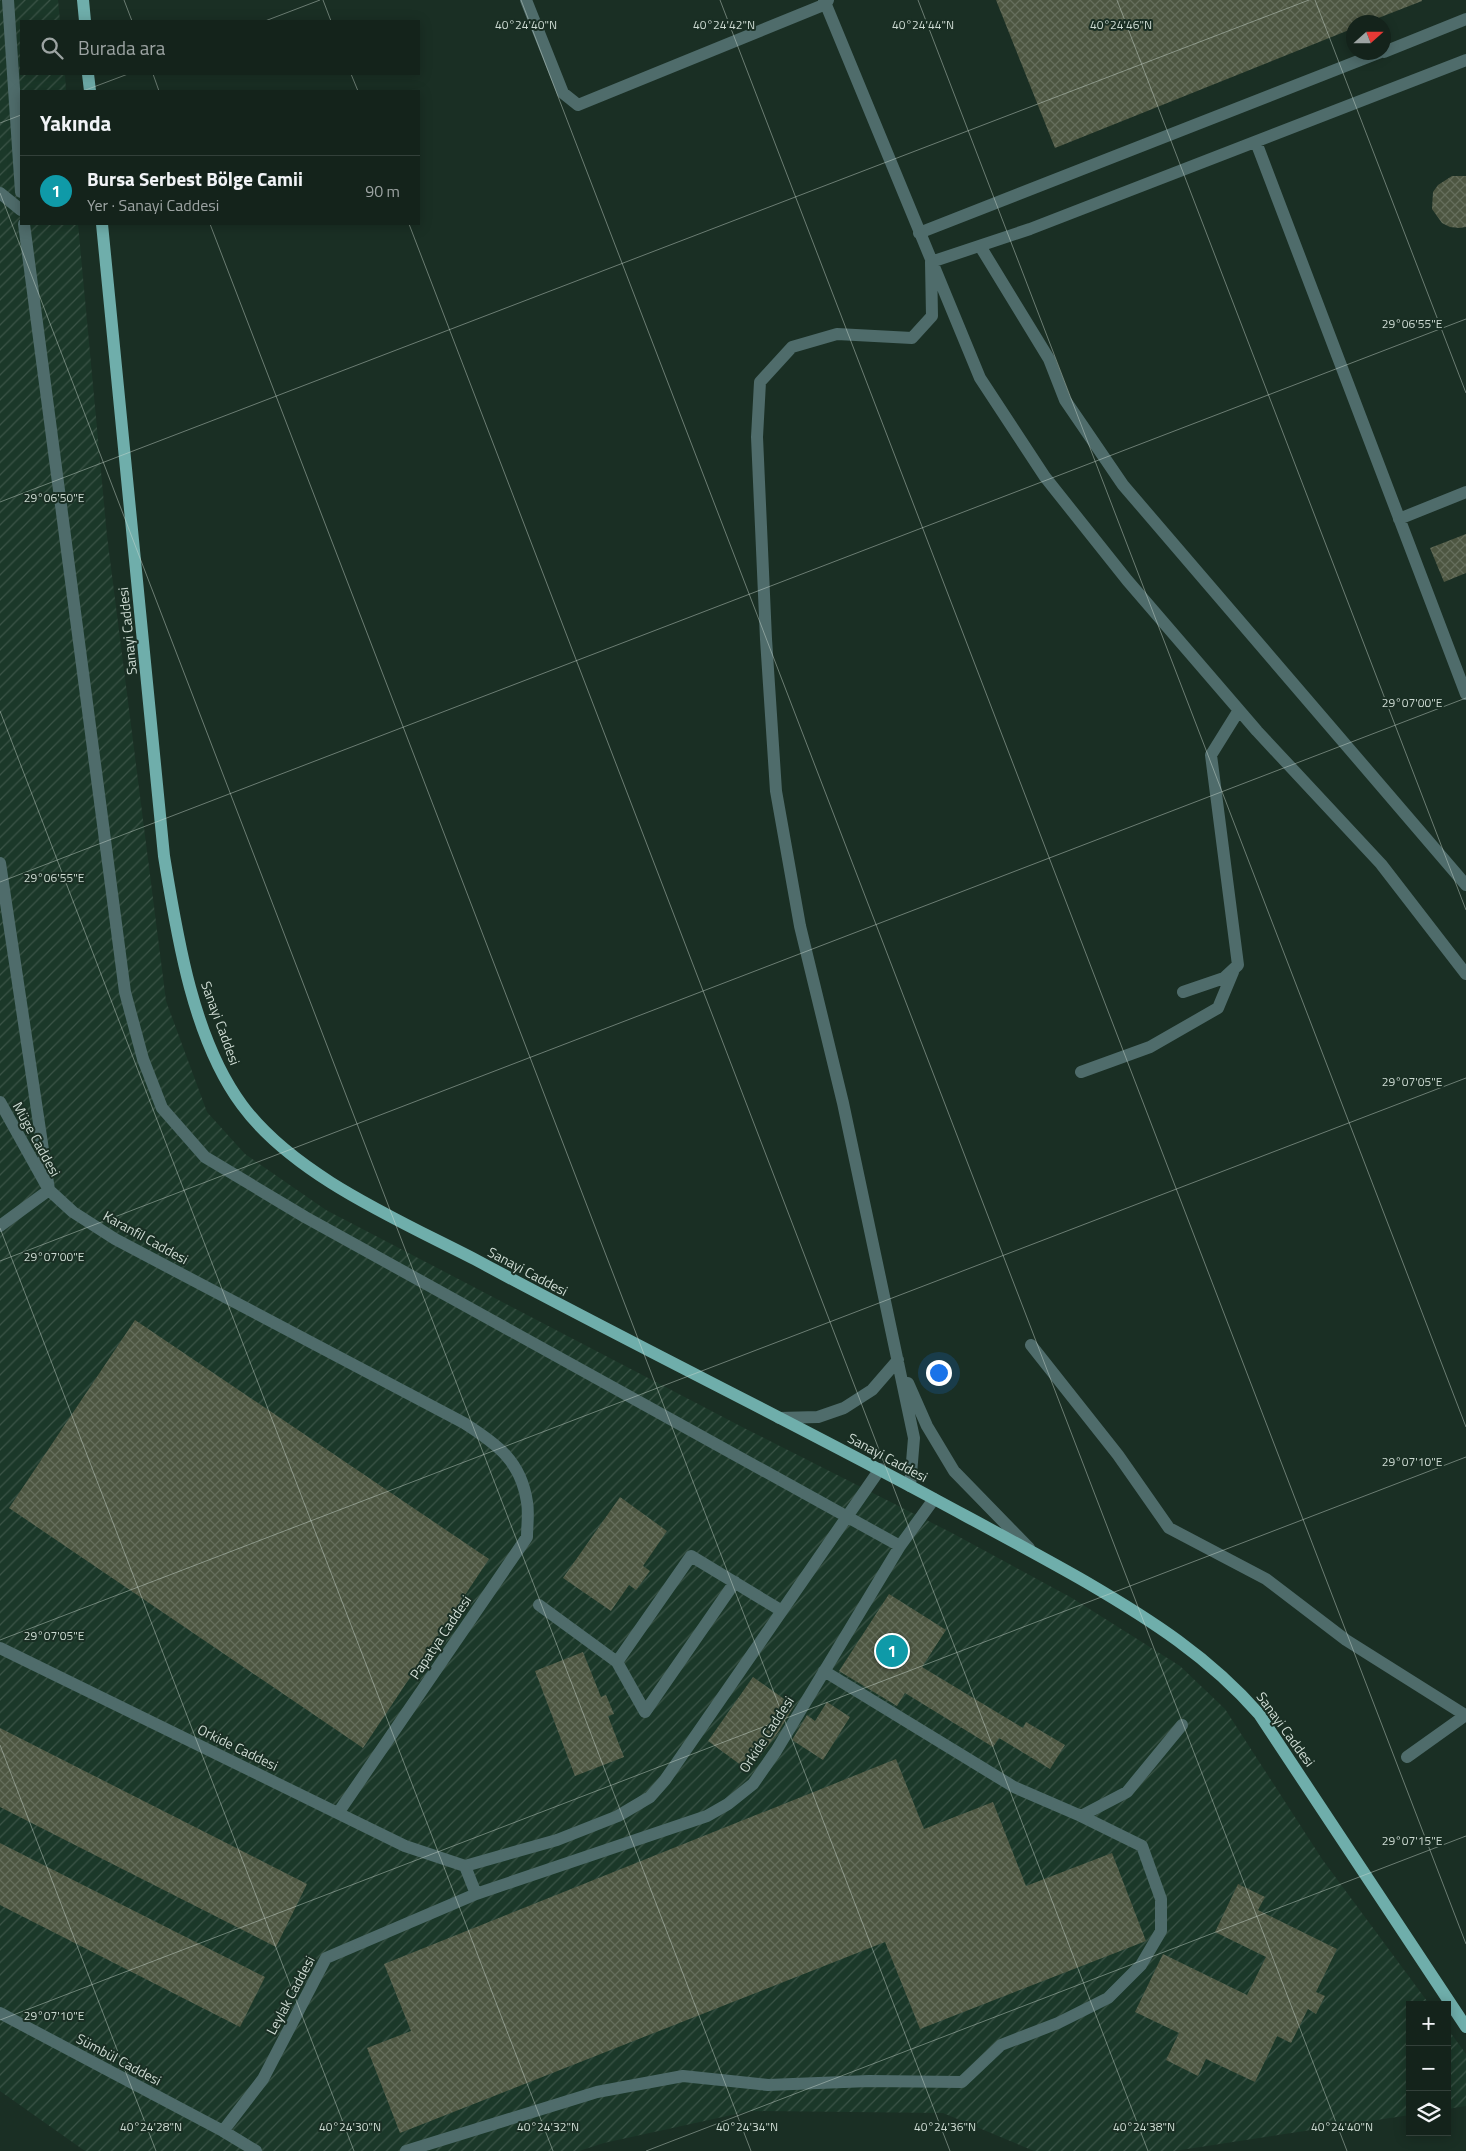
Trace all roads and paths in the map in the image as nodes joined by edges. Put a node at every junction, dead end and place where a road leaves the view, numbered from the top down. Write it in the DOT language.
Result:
graph roads {
  1 [pos="8,0"];
  2 [pos="83,0"];
  3 [pos="526,0"];
  4 [pos="826,1"];
  5 [pos="1466,19"];
  6 [pos="84,20"];
  7 [pos="1391,48"];
  8 [pos="1362,60"];
  9 [pos="1466,60"];
  10 [pos="88,75"];
  11 [pos="90,90"];
  12 [pos="1256,142"];
  13 [pos="20,177"];
  14 [pos="0,193"];
  15 [pos="20,209"];
  16 [pos="24,225"];
  17 [pos="102,225"];
  18 [pos="919,233"];
  19 [pos="980,246"];
  20 [pos="931,262"];
  21 [pos="1466,492"];
  22 [pos="1399,519"];
  23 [pos="1466,694"];
  24 [pos="1239,710"];
  25 [pos="0,863"];
  26 [pos="1466,885"];
  27 [pos="1235,968"];
  28 [pos="1466,974"];
  29 [pos="1184,992"];
  30 [pos="1081,1072"];
  31 [pos="0,1102"];
  32 [pos="49,1190"];
  33 [pos="0,1226"];
  34 [pos="1031,1346"];
  35 [pos="898,1360"];
  36 [pos="779,1418"];
  37 [pos="517,1468"];
  38 [pos="880,1469"];
  39 [pos="910,1486"];
  40 [pos="934,1499"];
  41 [pos="848,1516"];
  42 [pos="900,1546"];
  43 [pos="1032,1551"];
  44 [pos="735,1582"];
  45 [pos="539,1605"];
  46 [pos="782,1611"];
  47 [pos="0,1648"];
  48 [pos="617,1662"];
  49 [pos="824,1671"];
  50 [pos="1465,1715"];
  51 [pos="1182,1725"];
  52 [pos="1408,1757"];
  53 [pos="338,1813"];
  54 [pos="1081,1816"];
  55 [pos="465,1866"];
  56 [pos="476,1894"];
  57 [pos="0,2013"];
  58 [pos="1466,2027"];
  59 [pos="224,2131"];
  60 [pos="256,2151"];
  61 [pos="406,2151"];
  1 -- 13 [label="lane"];
  2 -- 6 [label="main road"];
  3 -- 4 [label="lane"];
  4 -- 18 [label="lane"];
  5 -- 7 [label="lane"];
  8 -- 18 [label="lane"];
  9 -- 12 [label="lane"];
  10 -- 11 [label="main road"];
  12 -- 19 [label="lane"];
  12 -- 22 [label="lane"];
  14 -- 15 [label="lane"];
  16 -- 41 [label="lane"];
  17 -- 36 [label="main road, Sanayi Caddesi"];
  18 -- 20 [label="lane"];
  19 -- 20 [label="lane"];
  19 -- 26 [label="lane"];
  20 -- 24 [label="lane"];
  20 -- 35 [label="lane"];
  21 -- 22 [label="lane"];
  22 -- 23 [label="lane"];
  24 -- 27 [label="lane"];
  24 -- 28 [label="lane"];
  25 -- 32 [label="lane"];
  27 -- 29 [label="lane"];
  27 -- 30 [label="lane"];
  31 -- 32 [label="lane, Müge Caddesi"];
  32 -- 33 [label="lane"];
  32 -- 37 [label="lane, Karanfil Caddesi"];
  34 -- 50 [label="lane"];
  35 -- 36 [label="lane"];
  35 -- 39 [label="lane"];
  35 -- 43 [label="lane"];
  36 -- 38 [label="main road, Sanayi Caddesi"];
  37 -- 53 [label="lane, Papatya Caddesi"];
  38 -- 39 [label="main road, Sanayi Caddesi"];
  38 -- 41 [label="lane"];
  39 -- 40 [label="main road, Sanayi Caddesi"];
  40 -- 42 [label="lane, Orkide Caddesi"];
  40 -- 43 [label="main road, Sanayi Caddesi"];
  41 -- 42 [label="lane"];
  41 -- 46 [label="lane"];
  42 -- 49 [label="lane, Orkide Caddesi"];
  43 -- 58 [label="main road, Sanayi Caddesi"];
  44 -- 46 [label="lane"];
  44 -- 48 [label="lane"];
  44 -- 48 [label="lane"];
  45 -- 48 [label="lane"];
  46 -- 55 [label="lane"];
  47 -- 53 [label="lane, Orkide Caddesi"];
  49 -- 54 [label="lane"];
  49 -- 56 [label="lane, Orkide Caddesi"];
  50 -- 52 [label="lane"];
  51 -- 54 [label="lane"];
  53 -- 55 [label="lane, Orkide Caddesi"];
  54 -- 61 [label="lane"];
  55 -- 56 [label="lane"];
  56 -- 59 [label="lane, Leylak Caddesi"];
  57 -- 59 [label="lane, Sümbül Caddesi"];
  59 -- 60 [label="lane, Sümbül Caddesi"];
}
